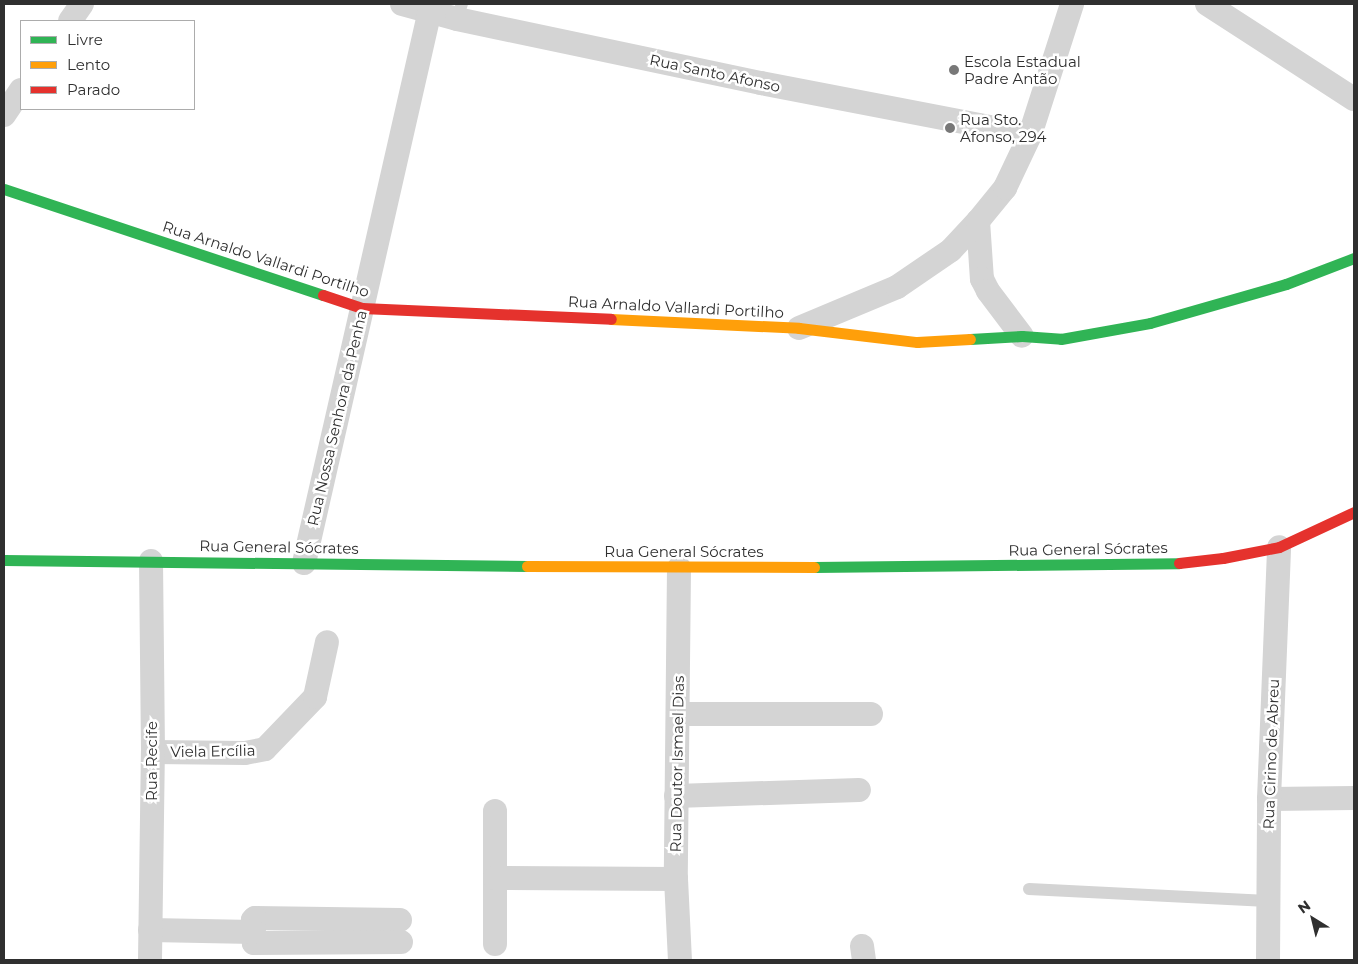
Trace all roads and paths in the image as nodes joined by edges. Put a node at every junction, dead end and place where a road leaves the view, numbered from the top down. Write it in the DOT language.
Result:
graph roads {
  1 [pos="82,4"];
  2 [pos="402,4"];
  3 [pos="1072,4"];
  4 [pos="1212,5"];
  5 [pos="430,10"];
  6 [pos="460,11"];
  7 [pos="71,20"];
  8 [pos="20,91"];
  9 [pos="1354,100"];
  10 [pos="4,115"];
  11 [pos="1030,135"];
  12 [pos="4,189"];
  13 [pos="978,221"];
  14 [pos="1354,258"];
  15 [pos="362,308"];
  16 [pos="799,328"];
  17 [pos="1022,336"];
  18 [pos="1354,512"];
  19 [pos="1279,547"];
  20 [pos="4,560"];
  21 [pos="151,561"];
  22 [pos="304,563"];
  23 [pos="678,568"];
  24 [pos="327,642"];
  25 [pos="679,714"];
  26 [pos="872,714"];
  27 [pos="152,752"];
  28 [pos="859,790"];
  29 [pos="676,796"];
  30 [pos="1354,798"];
  31 [pos="1269,799"];
  32 [pos="495,811"];
  33 [pos="495,878"];
  34 [pos="676,879"];
  35 [pos="1029,889"];
  36 [pos="1268,901"];
  37 [pos="150,930"];
  38 [pos="400,931"];
  39 [pos="495,944"];
  40 [pos="150,960"];
  41 [pos="680,960"];
  42 [pos="1268,960"];
  1 -- 7 [label="street"];
  2 -- 5 [label="street, Rua Santo Afonso"];
  3 -- 11 [label="street"];
  4 -- 9 [label="street"];
  5 -- 6 [label="street, Rua Santo Afonso"];
  5 -- 15 [label="street, Rua Nossa Senhora da Penha"];
  6 -- 11 [label="street, Rua Santo Afonso"];
  8 -- 10 [label="street"];
  11 -- 13 [label="street"];
  12 -- 15 [label="street, Rua Arnaldo Vallardi Portilho"];
  13 -- 16 [label="street"];
  13 -- 17 [label="street"];
  14 -- 17 [label="street, Rua Arnaldo Vallardi Portilho"];
  15 -- 16 [label="street, Rua Arnaldo Vallardi Portilho"];
  15 -- 22 [label="street, Rua Nossa Senhora da Penha"];
  16 -- 17 [label="street, Rua Arnaldo Vallardi Portilho"];
  18 -- 19 [label="street, Rua General Sócrates"];
  19 -- 23 [label="street, Rua General Sócrates"];
  19 -- 31 [label="street, Rua Cirino de Abreu"];
  20 -- 21 [label="street, Rua General Sócrates"];
  21 -- 22 [label="street, Rua General Sócrates"];
  21 -- 27 [label="street, Rua Recife"];
  22 -- 23 [label="street, Rua General Sócrates"];
  23 -- 25 [label="street, Rua Doutor Ismael Dias"];
  24 -- 27 [label="street, Viela Ercília"];
  25 -- 26 [label="street"];
  25 -- 29 [label="street, Rua Doutor Ismael Dias"];
  27 -- 37 [label="street, Rua Recife"];
  28 -- 29 [label="street"];
  29 -- 34 [label="street, Rua Doutor Ismael Dias"];
  30 -- 31 [label="street"];
  31 -- 36 [label="street, Rua Cirino de Abreu"];
  32 -- 33 [label="street"];
  33 -- 34 [label="street"];
  33 -- 39 [label="street"];
  34 -- 41 [label="street, Rua Doutor Ismael Dias"];
  35 -- 36 [label="lane"];
  36 -- 42 [label="street, Rua Cirino de Abreu"];
  37 -- 38 [label="street"];
  37 -- 40 [label="street, Rua Recife"];
}
